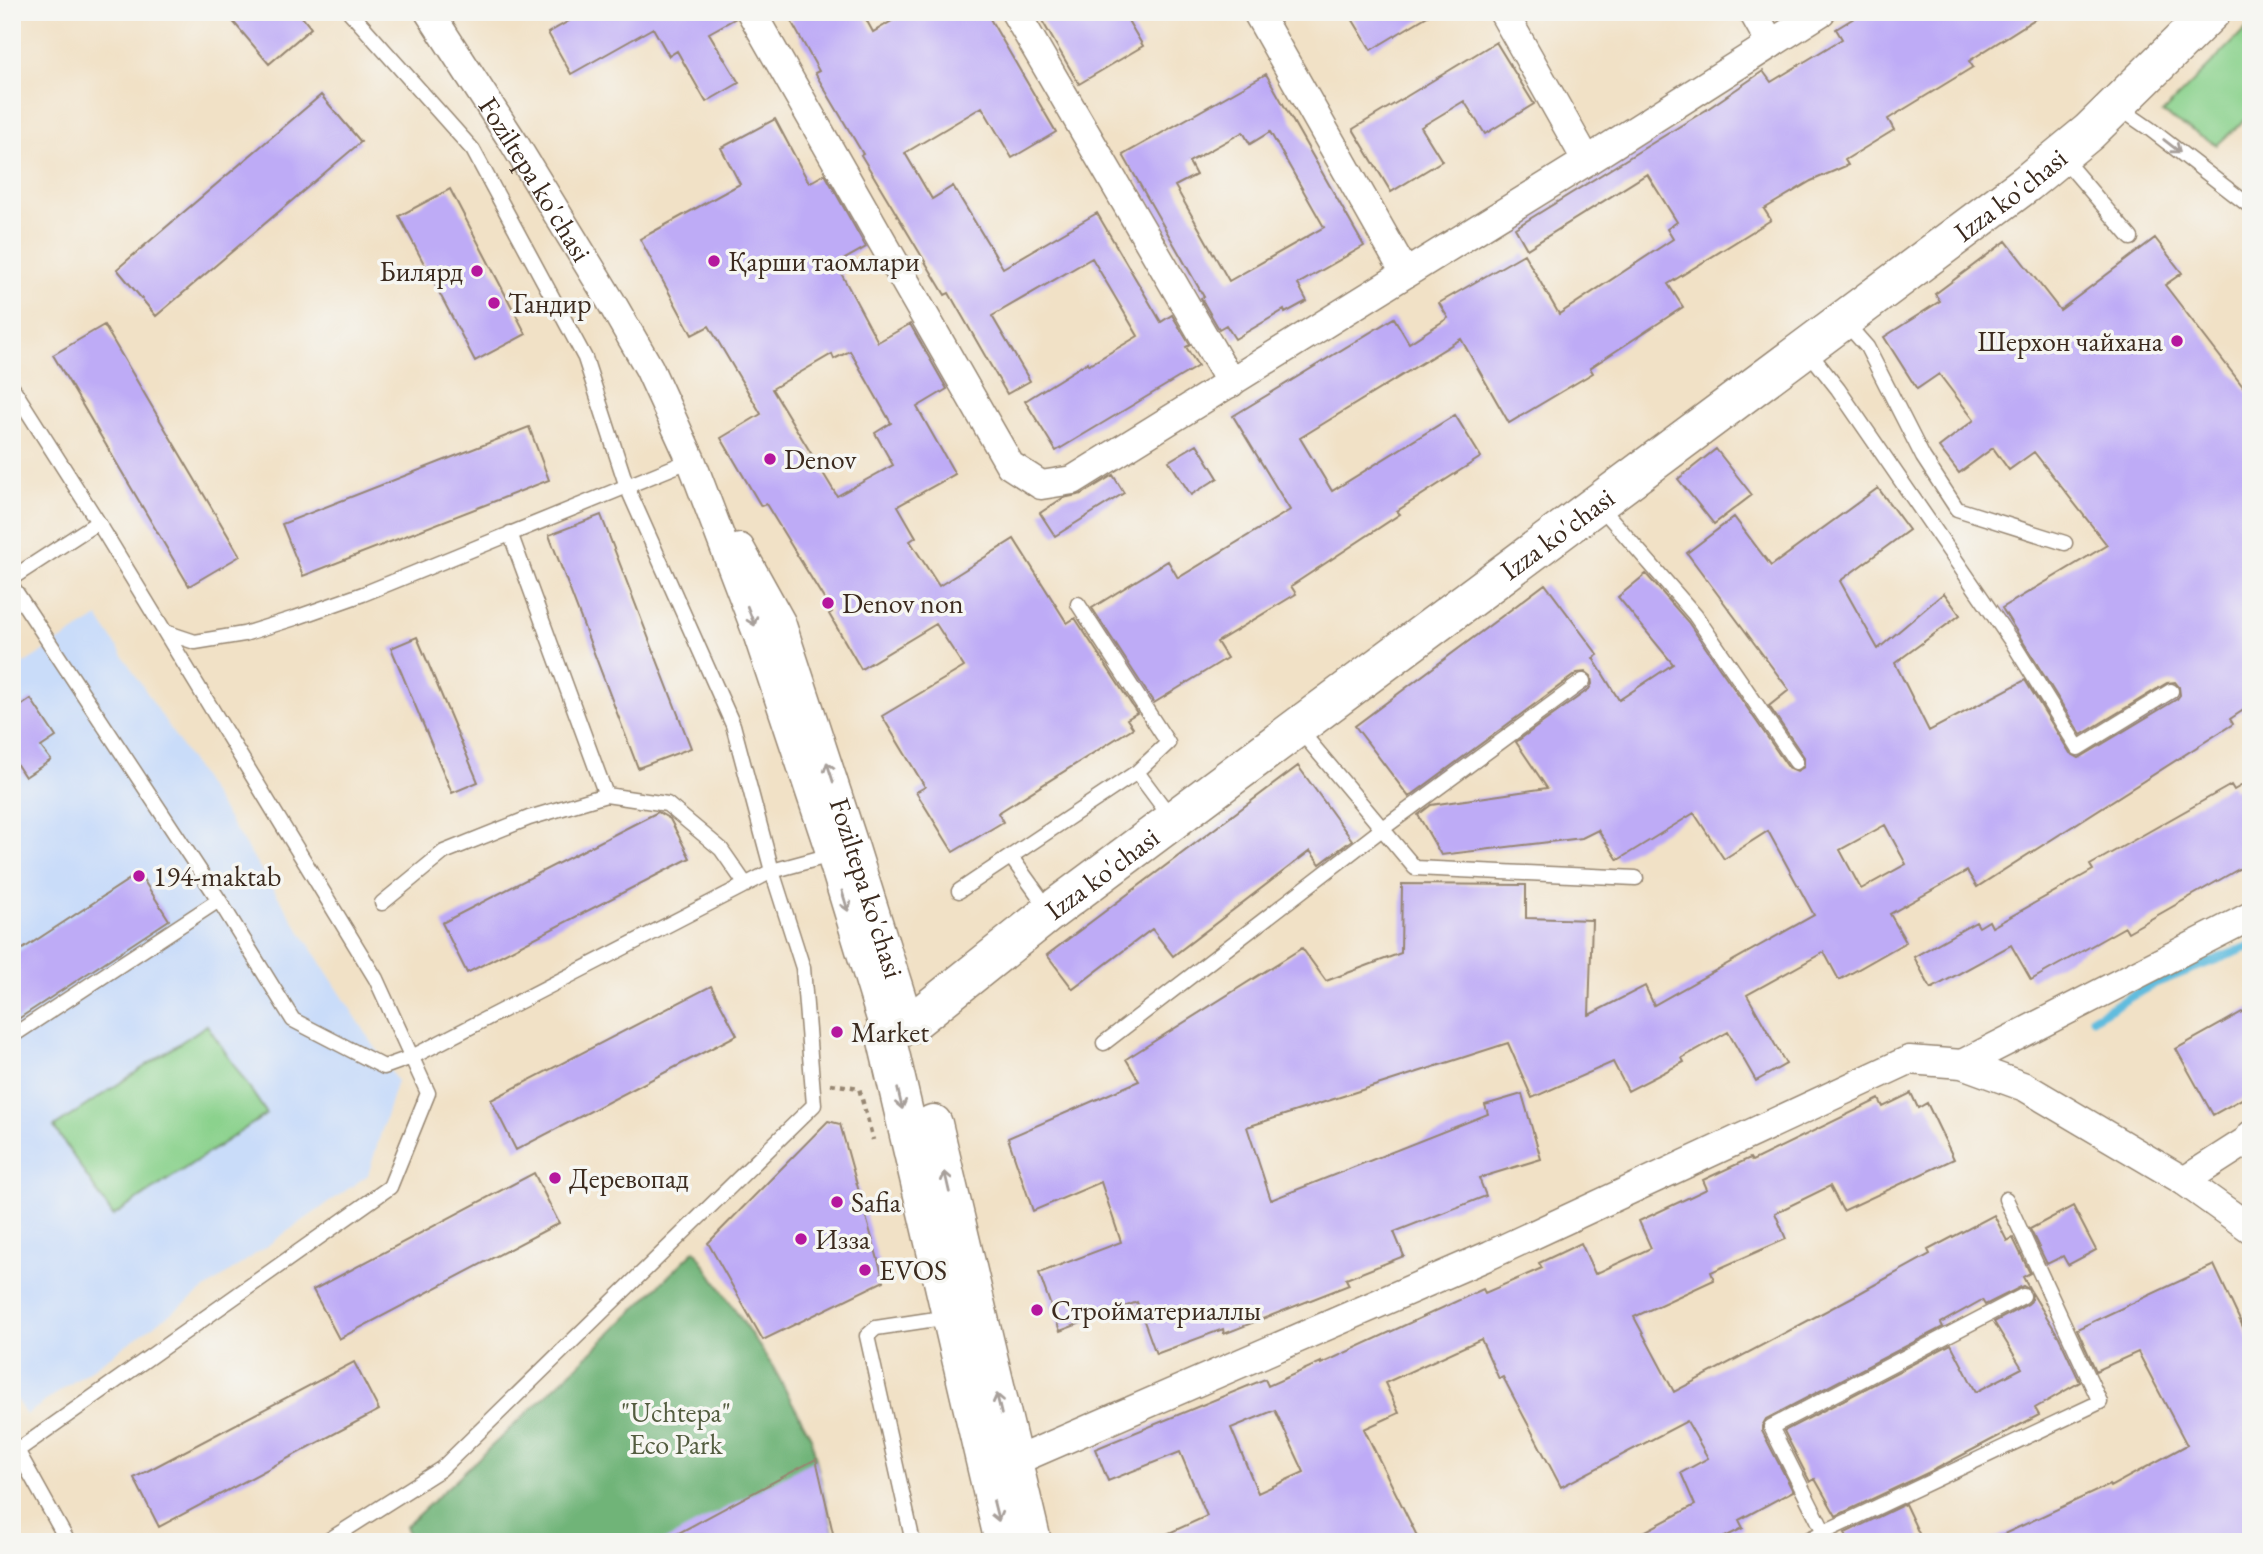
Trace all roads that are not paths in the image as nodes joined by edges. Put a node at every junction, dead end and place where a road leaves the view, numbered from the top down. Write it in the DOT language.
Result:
graph roads {
  1 [pos="350,12"];
  2 [pos="429,12"];
  3 [pos="751,12"];
  4 [pos="1015,12"];
  5 [pos="1257,12"];
  6 [pos="1503,12"];
  7 [pos="1753,12"];
  8 [pos="1821,12"];
  9 [pos="2211,12"];
  10 [pos="1771,44"];
  11 [pos="2116,106"];
  12 [pos="2061,156"];
  13 [pos="1587,161"];
  14 [pos="2251,207"];
  15 [pos="2131,238"];
  16 [pos="1405,273"];
  17 [pos="1844,321"];
  18 [pos="1806,349"];
  19 [pos="1231,383"];
  20 [pos="12,387"];
  21 [pos="691,460"];
  22 [pos="628,487"];
  23 [pos="1597,503"];
  24 [pos="98,522"];
  25 [pos="510,533"];
  26 [pos="2065,543"];
  27 [pos="12,578"];
  28 [pos="12,586"];
  29 [pos="1078,604"];
  30 [pos="165,632"];
  31 [pos="1583,681"];
  32 [pos="2171,691"];
  33 [pos="1297,727"];
  34 [pos="1796,762"];
  35 [pos="1137,772"];
  36 [pos="607,794"];
  37 [pos="1173,821"];
  38 [pos="1382,829"];
  39 [pos="831,855"];
  40 [pos="1010,857"];
  41 [pos="772,871"];
  42 [pos="1636,878"];
  43 [pos="746,885"];
  44 [pos="959,891"];
  45 [pos="219,900"];
  46 [pos="382,903"];
  47 [pos="1050,912"];
  48 [pos="2251,916"];
  49 [pos="897,1028"];
  50 [pos="12,1036"];
  51 [pos="1104,1043"];
  52 [pos="412,1057"];
  53 [pos="1962,1064"];
  54 [pos="2251,1135"];
  55 [pos="2184,1181"];
  56 [pos="2006,1199"];
  57 [pos="2239,1206"];
  58 [pos="2251,1229"];
  59 [pos="2023,1296"];
  60 [pos="951,1317"];
  61 [pos="15,1446"];
  62 [pos="999,1465"];
  63 [pos="1824,1532"];
  64 [pos="68,1542"];
  65 [pos="326,1542"];
  66 [pos="913,1542"];
  67 [pos="1004,1542"];
  68 [pos="1032,1542"];
  69 [pos="1803,1542"];
  1 -- 22 [label="lane"];
  2 -- 21 [label="street, Foziltepa ko'chasi"];
  3 -- 19 [label="street"];
  4 -- 19 [label="street"];
  5 -- 16 [label="street"];
  6 -- 13 [label="street"];
  7 -- 10 [label="street"];
  8 -- 10 [label="street"];
  9 -- 11 [label="main road, Izza ko'chasi"];
  10 -- 13 [label="street"];
  11 -- 12 [label="main road, Izza ko'chasi"];
  11 -- 14 [label="lane, one-way"];
  12 -- 15 [label="lane"];
  12 -- 17 [label="main road, Izza ko'chasi"];
  13 -- 16 [label="street"];
  16 -- 19 [label="street"];
  17 -- 18 [label="main road, Izza ko'chasi"];
  17 -- 26 [label="lane"];
  18 -- 23 [label="main road, Izza ko'chasi"];
  18 -- 32 [label="lane"];
  20 -- 24 [label="lane"];
  21 -- 22 [label="lane"];
  21 -- 39 [label="street, Foziltepa ko'chasi, one-way"];
  49 -- 21 [label="street, Foziltepa ko'chasi, one-way"];
  22 -- 25 [label="lane"];
  22 -- 41 [label="lane"];
  23 -- 33 [label="main road, Izza ko'chasi"];
  23 -- 34 [label="lane"];
  24 -- 27 [label="lane"];
  24 -- 30 [label="lane"];
  25 -- 30 [label="lane"];
  25 -- 36 [label="lane"];
  28 -- 45 [label="lane"];
  29 -- 35 [label="lane"];
  30 -- 52 [label="lane"];
  31 -- 38 [label="lane"];
  33 -- 37 [label="main road, Izza ko'chasi"];
  33 -- 38 [label="lane"];
  35 -- 37 [label="lane"];
  35 -- 40 [label="lane"];
  36 -- 43 [label="lane"];
  36 -- 46 [label="lane"];
  37 -- 47 [label="main road, Izza ko'chasi"];
  38 -- 42 [label="lane"];
  38 -- 51 [label="lane"];
  39 -- 41 [label="lane"];
  39 -- 49 [label="street, Foziltepa ko'chasi, one-way"];
  40 -- 44 [label="lane"];
  40 -- 47 [label="lane"];
  41 -- 43 [label="lane"];
  41 -- 65 [label="lane"];
  43 -- 52 [label="lane"];
  45 -- 50 [label="lane"];
  45 -- 52 [label="lane"];
  47 -- 49 [label="main road, Izza ko'chasi"];
  48 -- 53 [label="street"];
  49 -- 60 [label="main road, Foziltepa ko'chasi, one-way"];
  62 -- 49 [label="main road, Foziltepa ko'chasi, one-way"];
  52 -- 61 [label="lane"];
  53 -- 55 [label="street"];
  53 -- 62 [label="street"];
  54 -- 55 [label="street"];
  55 -- 57 [label="street"];
  56 -- 63 [label="lane"];
  57 -- 58 [label="street"];
  59 -- 63 [label="lane"];
  60 -- 62 [label="main road, Foziltepa ko'chasi"];
  60 -- 66 [label="lane"];
  61 -- 64 [label="lane"];
  62 -- 67 [label="main road, Foziltepa ko'chasi, one-way"];
  62 -- 68 [label="main road, Foziltepa ko'chasi"];
  63 -- 69 [label="lane"];
}
